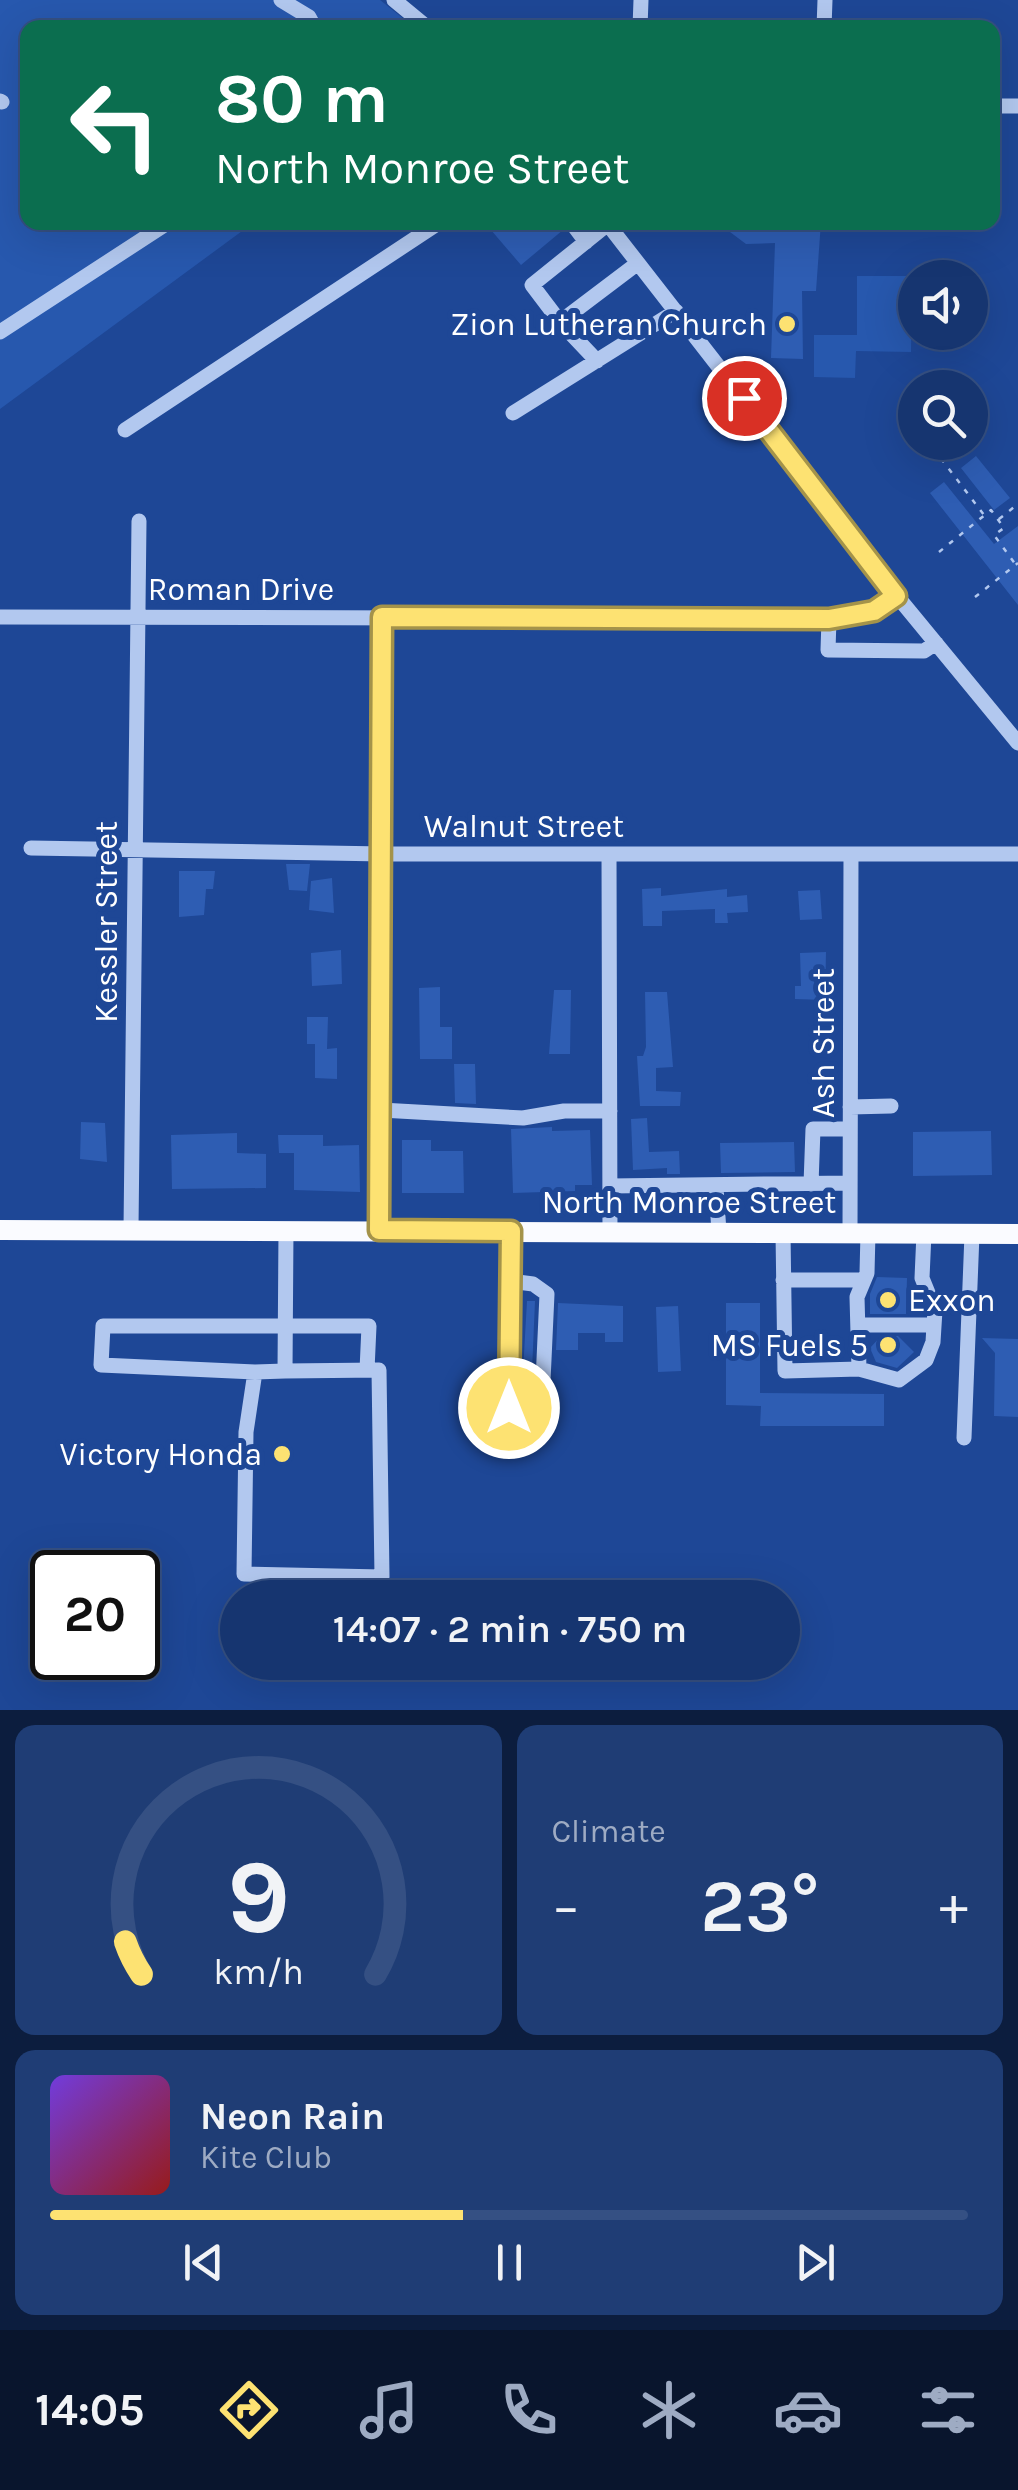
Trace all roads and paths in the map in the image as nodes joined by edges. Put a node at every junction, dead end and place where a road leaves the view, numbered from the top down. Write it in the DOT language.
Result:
graph roads {
  1 [pos="280,0"];
  2 [pos="394,0"];
  3 [pos="311,20"];
  4 [pos="418,20"];
  5 [pos="157,230"];
  6 [pos="428,230"];
  7 [pos="577,230"];
  8 [pos="599,230"];
  9 [pos="613,230"];
  10 [pos="586,242"];
  11 [pos="638,262"];
  12 [pos="676,311"];
  13 [pos="560,322"];
  14 [pos="0,332"];
  15 [pos="597,361"];
  16 [pos="513,412"];
  17 [pos="125,430"];
  18 [pos="942,460"];
  19 [pos="1018,504"];
  20 [pos="984,516"];
  21 [pos="998,520"];
  22 [pos="139,521"];
  23 [pos="939,552"];
  24 [pos="1017,564"];
  25 [pos="896,596"];
  26 [pos="975,597"];
  27 [pos="135,616"];
  28 [pos="0,617"];
  29 [pos="382,617"];
  30 [pos="829,619"];
  31 [pos="936,643"];
  32 [pos="1018,743"];
  33 [pos="31,848"];
  34 [pos="133,852"];
  35 [pos="384,854"];
  36 [pos="608,854"];
  37 [pos="850,854"];
  38 [pos="1018,854"];
  39 [pos="850,1106"];
  40 [pos="891,1106"];
  41 [pos="381,1110"];
  42 [pos="610,1110"];
  43 [pos="850,1129"];
  44 [pos="850,1183"];
  45 [pos="811,1184"];
  46 [pos="610,1186"];
  47 [pos="716,1187"];
  48 [pos="132,1229"];
  49 [pos="0,1230"];
  50 [pos="286,1230"];
  51 [pos="379,1230"];
  52 [pos="511,1231"];
  53 [pos="610,1232"];
  54 [pos="719,1232"];
  55 [pos="783,1232"];
  56 [pos="859,1233"];
  57 [pos="924,1234"];
  58 [pos="972,1234"];
  59 [pos="1018,1234"];
  60 [pos="784,1280"];
  61 [pos="864,1280"];
  62 [pos="510,1281"];
  63 [pos="858,1325"];
  64 [pos="932,1325"];
  65 [pos="285,1326"];
  66 [pos="860,1368"];
  67 [pos="285,1370"];
  68 [pos="366,1370"];
  69 [pos="255,1372"];
  70 [pos="964,1438"];
  1 -- 3 [label="street"];
  2 -- 4 [label="street"];
  5 -- 14 [label="street"];
  6 -- 17 [label="street"];
  7 -- 10 [label="street"];
  8 -- 10 [label="street"];
  9 -- 11 [label="street"];
  10 -- 13 [label="street"];
  11 -- 12 [label="street"];
  11 -- 13 [label="street"];
  12 -- 15 [label="street"];
  12 -- 25 [label="street"];
  13 -- 15 [label="street"];
  15 -- 16 [label="street"];
  18 -- 20 [label="path"];
  19 -- 21 [label="path"];
  20 -- 21 [label="path"];
  20 -- 23 [label="path"];
  21 -- 24 [label="path"];
  22 -- 27 [label="street, Kessler Street"];
  24 -- 26 [label="path"];
  25 -- 30 [label="street, Roman Drive"];
  25 -- 31 [label="street"];
  27 -- 28 [label="street, Roman Drive"];
  27 -- 29 [label="street, Roman Drive"];
  27 -- 34 [label="street, Kessler Street"];
  29 -- 30 [label="street, Roman Drive"];
  29 -- 35 [label="street"];
  30 -- 31 [label="street"];
  31 -- 32 [label="street"];
  33 -- 34 [label="street, Walnut Street"];
  34 -- 35 [label="street, Walnut Street"];
  34 -- 48 [label="street, Kessler Street"];
  35 -- 36 [label="street, Walnut Street"];
  35 -- 41 [label="street"];
  36 -- 37 [label="street, Walnut Street"];
  36 -- 42 [label="street"];
  37 -- 38 [label="street, Walnut Street"];
  37 -- 39 [label="street, Ash Street"];
  39 -- 40 [label="street"];
  39 -- 43 [label="street, Ash Street"];
  41 -- 42 [label="street"];
  41 -- 51 [label="street"];
  42 -- 46 [label="street"];
  43 -- 44 [label="street, Ash Street"];
  43 -- 45 [label="street"];
  44 -- 45 [label="street"];
  44 -- 56 [label="street, Ash Street"];
  45 -- 47 [label="street"];
  46 -- 47 [label="street"];
  46 -- 53 [label="street"];
  47 -- 54 [label="street"];
  48 -- 49 [label="main road, North Monroe Street"];
  48 -- 50 [label="main road, North Monroe Street"];
  50 -- 51 [label="main road, North Monroe Street"];
  50 -- 65 [label="street"];
  51 -- 52 [label="main road, North Monroe Street"];
  52 -- 53 [label="main road, North Monroe Street"];
  52 -- 62 [label="street"];
  53 -- 54 [label="main road, North Monroe Street"];
  54 -- 55 [label="main road, North Monroe Street"];
  55 -- 56 [label="main road, North Monroe Street"];
  55 -- 60 [label="street"];
  56 -- 57 [label="main road, North Monroe Street"];
  56 -- 61 [label="street, Ash Street"];
  57 -- 58 [label="main road, North Monroe Street"];
  57 -- 64 [label="street"];
  58 -- 59 [label="main road, North Monroe Street"];
  58 -- 70 [label="street"];
  60 -- 61 [label="street"];
  60 -- 66 [label="street"];
  61 -- 63 [label="street, Ash Street"];
  62 -- 62 [label="street"];
  63 -- 64 [label="street"];
  63 -- 66 [label="street, Ash Street"];
  64 -- 66 [label="street"];
  65 -- 67 [label="street"];
  65 -- 68 [label="street"];
  65 -- 69 [label="street"];
  67 -- 68 [label="street"];
  67 -- 69 [label="street"];
  68 -- 69 [label="street"];
}
